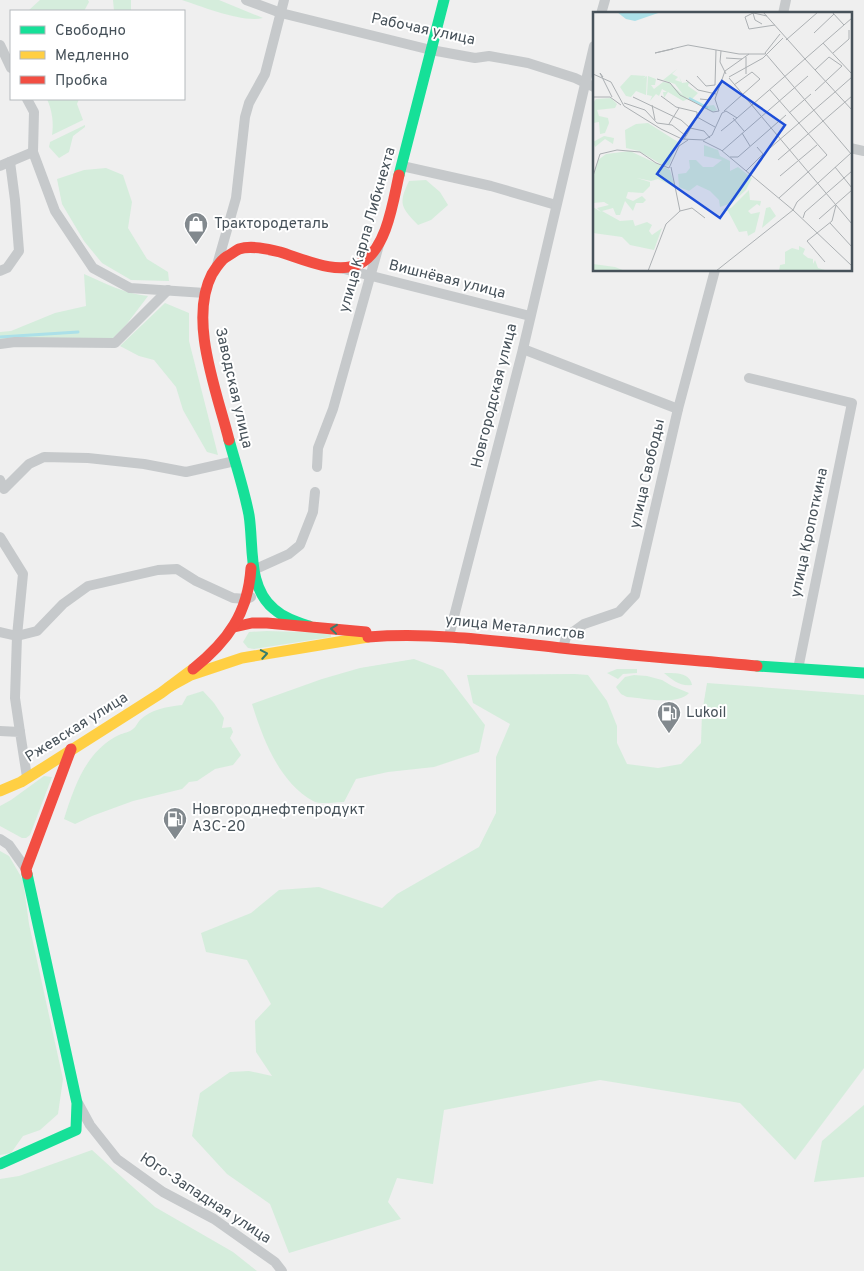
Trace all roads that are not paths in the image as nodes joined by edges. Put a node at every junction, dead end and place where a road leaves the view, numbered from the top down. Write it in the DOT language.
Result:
graph roads {
  1 [pos="246,0"];
  2 [pos="284,0"];
  3 [pos="444,0"];
  4 [pos="281,13"];
  5 [pos="0,45"];
  6 [pos="432,50"];
  7 [pos="593,56"];
  8 [pos="10,66"];
  9 [pos="590,85"];
  10 [pos="28,100"];
  11 [pos="33,152"];
  12 [pos="10,162"];
  13 [pos="0,166"];
  14 [pos="402,166"];
  15 [pos="556,205"];
  16 [pos="381,240"];
  17 [pos="217,266"];
  18 [pos="340,268"];
  19 [pos="0,271"];
  20 [pos="715,271"];
  21 [pos="371,276"];
  22 [pos="168,290"];
  23 [pos="205,294"];
  24 [pos="530,316"];
  25 [pos="0,344"];
  26 [pos="523,349"];
  27 [pos="749,378"];
  28 [pos="678,409"];
  29 [pos="235,461"];
  30 [pos="317,467"];
  31 [pos="2,484"];
  32 [pos="315,492"];
  33 [pos="0,499"];
  34 [pos="0,537"];
  35 [pos="253,571"];
  36 [pos="261,593"];
  37 [pos="246,599"];
  38 [pos="309,626"];
  39 [pos="0,632"];
  40 [pos="394,635"];
  41 [pos="17,636"];
  42 [pos="449,636"];
  43 [pos="234,643"];
  44 [pos="563,648"];
  45 [pos="798,669"];
  46 [pos="864,673"];
  47 [pos="169,687"];
  48 [pos="0,731"];
  49 [pos="20,732"];
  50 [pos="71,749"];
  51 [pos="27,777"];
  52 [pos="0,791"];
  53 [pos="0,838"];
  54 [pos="26,869"];
  55 [pos="77,1103"];
  56 [pos="90,1125"];
  57 [pos="76,1130"];
  58 [pos="0,1164"];
  59 [pos="282,1271"];
  1 -- 4 [label="street, Рабочая улица"];
  2 -- 4 [label="street, Заводская улица"];
  3 -- 6 [label="main road, улица Карла Либкнехта"];
  4 -- 6 [label="street, Рабочая улица"];
  4 -- 17 [label="street, Заводская улица"];
  5 -- 8 [label="street"];
  6 -- 9 [label="street, Рабочая улица"];
  6 -- 14 [label="main road, улица Карла Либкнехта"];
  7 -- 9 [label="street, Новгородская улица"];
  9 -- 15 [label="street, Новгородская улица"];
  10 -- 11 [label="street"];
  11 -- 12 [label="street"];
  11 -- 22 [label="street"];
  12 -- 13 [label="street"];
  12 -- 19 [label="street"];
  14 -- 15 [label="street"];
  14 -- 16 [label="main road, улица Карла Либкнехта"];
  15 -- 24 [label="street, Новгородская улица"];
  16 -- 18 [label="main road"];
  16 -- 21 [label="street, улица Карла Либкнехта"];
  17 -- 18 [label="main road, Вишнёвая улица"];
  17 -- 23 [label="main road, Заводская улица"];
  18 -- 21 [label="street, Вишнёвая улица"];
  20 -- 28 [label="street, улица Свободы"];
  21 -- 24 [label="street, Вишнёвая улица"];
  21 -- 30 [label="street, улица Карла Либкнехта"];
  22 -- 23 [label="street"];
  22 -- 25 [label="street"];
  23 -- 29 [label="main road, Заводская улица"];
  24 -- 26 [label="street, Новгородская улица"];
  26 -- 28 [label="street"];
  26 -- 42 [label="street, Новгородская улица"];
  27 -- 45 [label="street, улица Кропоткина"];
  28 -- 44 [label="street, улица Свободы"];
  29 -- 31 [label="street"];
  29 -- 35 [label="main road, Заводская улица"];
  31 -- 33 [label="street"];
  32 -- 35 [label="street"];
  34 -- 41 [label="street"];
  35 -- 36 [label="main road"];
  35 -- 37 [label="main road"];
  36 -- 37 [label="street"];
  36 -- 38 [label="main road"];
  37 -- 41 [label="street"];
  37 -- 43 [label="main road"];
  40 -- 38 [label="main road, one-way"];
  38 -- 43 [label="main road"];
  39 -- 41 [label="street"];
  40 -- 42 [label="main road, улица Металлистов"];
  43 -- 40 [label="main road, улица Металлистов, one-way"];
  41 -- 49 [label="street"];
  42 -- 44 [label="main road, улица Металлистов"];
  43 -- 47 [label="main road"];
  43 -- 47 [label="main road, улица Металлистов"];
  44 -- 45 [label="main road, улица Металлистов"];
  45 -- 46 [label="main road, улица Металлистов"];
  47 -- 50 [label="main road, Ржевская улица"];
  48 -- 49 [label="street, Ржевская улица"];
  49 -- 51 [label="street, Ржевская улица"];
  50 -- 51 [label="main road, Ржевская улица"];
  50 -- 54 [label="main road"];
  51 -- 52 [label="main road, Ржевская улица"];
  53 -- 54 [label="street"];
  54 -- 55 [label="main road"];
  55 -- 56 [label="street, Юго-Западная улица"];
  55 -- 57 [label="main road"];
  56 -- 57 [label="street"];
  56 -- 59 [label="street, Юго-Западная улица"];
  57 -- 58 [label="main road"];
}
